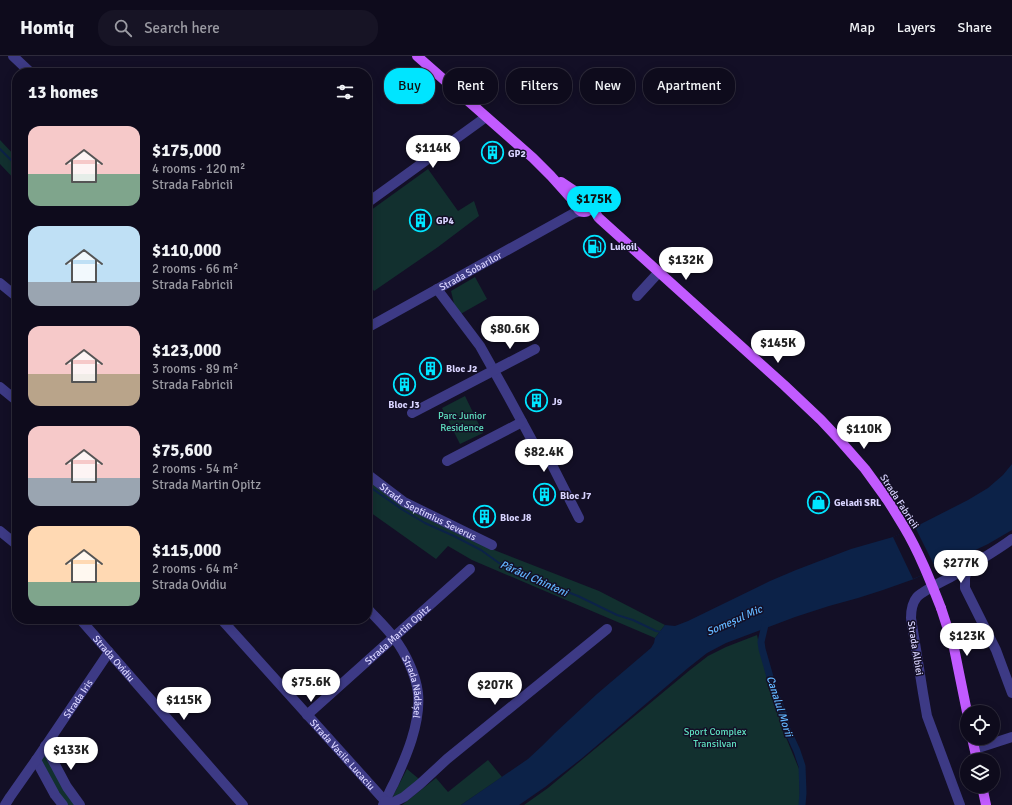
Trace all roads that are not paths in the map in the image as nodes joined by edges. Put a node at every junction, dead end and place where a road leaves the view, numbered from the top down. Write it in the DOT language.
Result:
graph roads {
  1 [pos="13,56"];
  2 [pos="417,56"];
  3 [pos="26,68"];
  4 [pos="486,117"];
  5 [pos="551,176"];
  6 [pos="372,199"];
  7 [pos="588,201"];
  8 [pos="579,210"];
  9 [pos="598,218"];
  10 [pos="659,272"];
  11 [pos="0,283"];
  12 [pos="437,289"];
  13 [pos="12,293"];
  14 [pos="637,296"];
  15 [pos="372,325"];
  16 [pos="535,349"];
  17 [pos="494,370"];
  18 [pos="0,387"];
  19 [pos="12,397"];
  20 [pos="412,413"];
  21 [pos="522,422"];
  22 [pos="447,461"];
  23 [pos="372,478"];
  24 [pos="579,518"];
  25 [pos="0,531"];
  26 [pos="1012,539"];
  27 [pos="12,541"];
  28 [pos="492,545"];
  29 [pos="968,567"];
  30 [pos="470,569"];
  31 [pos="944,580"];
  32 [pos="966,588"];
  33 [pos="372,613"];
  34 [pos="84,624"];
  35 [pos="225,624"];
  36 [pos="607,629"];
  37 [pos="394,637"];
  38 [pos="109,652"];
  39 [pos="1012,692"];
  40 [pos="966,705"];
  41 [pos="307,715"];
  42 [pos="1012,737"];
  43 [pos="974,745"];
  44 [pos="45,746"];
  45 [pos="975,749"];
  46 [pos="976,753"];
  47 [pos="36,760"];
  48 [pos="983,793"];
  49 [pos="384,803"];
  50 [pos="5,805"];
  51 [pos="63,805"];
  52 [pos="80,805"];
  53 [pos="242,805"];
  54 [pos="960,805"];
  55 [pos="986,805"];
  1 -- 3 [label="street"];
  2 -- 4 [label="main road, Strada Fabricii"];
  4 -- 5 [label="main road, Strada Fabricii"];
  4 -- 6 [label="street"];
  5 -- 7 [label="main road, Strada Fabricii"];
  5 -- 8 [label="main road, Strada Fabricii"];
  7 -- 8 [label="main road"];
  7 -- 9 [label="main road, Strada Fabricii"];
  8 -- 9 [label="main road, Strada Fabricii"];
  8 -- 12 [label="street, Strada Sobarilor"];
  9 -- 10 [label="main road, Strada Fabricii"];
  10 -- 14 [label="street"];
  10 -- 40 [label="main road, Strada Fabricii, bridge"];
  11 -- 13 [label="street"];
  12 -- 15 [label="street, Strada Sobarilor"];
  12 -- 17 [label="street"];
  16 -- 17 [label="street"];
  17 -- 20 [label="street"];
  17 -- 21 [label="street"];
  18 -- 19 [label="street"];
  21 -- 22 [label="street"];
  21 -- 24 [label="street"];
  23 -- 28 [label="street, Strada Septimius Severus"];
  25 -- 27 [label="street"];
  26 -- 29 [label="street, Strada Albiei"];
  29 -- 31 [label="street, Strada Albiei"];
  29 -- 32 [label="street"];
  30 -- 37 [label="street, Strada Martin Opitz"];
  31 -- 32 [label="street"];
  31 -- 54 [label="street, Strada Albiei"];
  32 -- 39 [label="street"];
  33 -- 37 [label="street, Strada Nădășel"];
  34 -- 38 [label="street, Strada Ovidiu"];
  35 -- 41 [label="street, Strada Vasile Lucaciu"];
  36 -- 49 [label="street"];
  37 -- 41 [label="street, Strada Martin Opitz"];
  37 -- 49 [label="street, Strada Nădășel"];
  38 -- 44 [label="street, Strada Iris"];
  38 -- 53 [label="street, Strada Ovidiu"];
  41 -- 49 [label="street, Strada Vasile Lucaciu"];
  42 -- 45 [label="street"];
  43 -- 45 [label="main road"];
  44 -- 47 [label="street, Strada Iris"];
  44 -- 52 [label="street"];
  45 -- 46 [label="main road"];
  47 -- 50 [label="street, Strada Iris"];
  47 -- 51 [label="street"];
  48 -- 55 [label="main road"];
}
